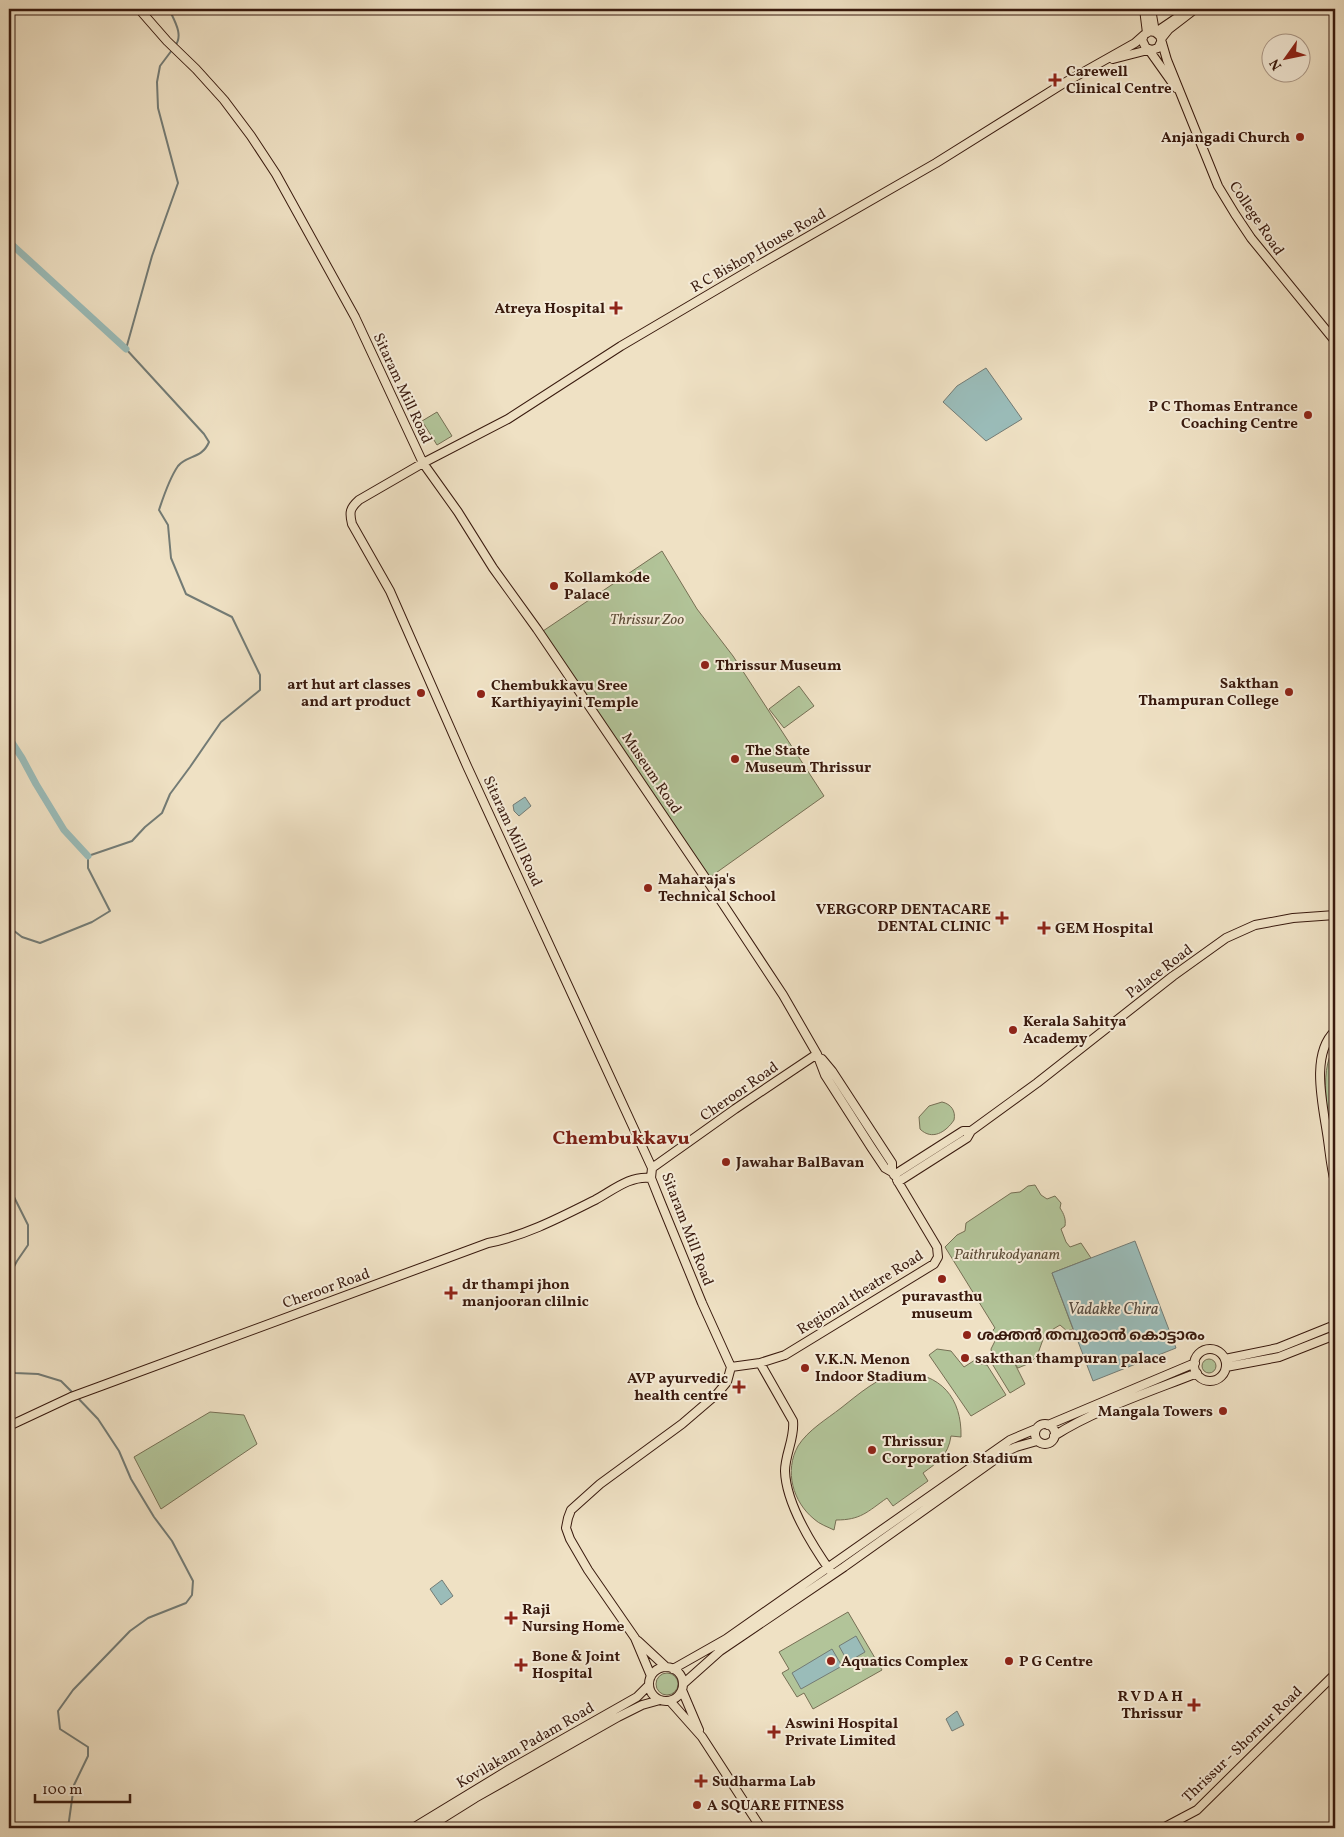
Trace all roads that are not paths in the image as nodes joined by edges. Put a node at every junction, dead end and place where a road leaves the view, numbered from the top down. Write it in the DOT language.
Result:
graph roads {
  1 [pos="139,9"];
  2 [pos="1144,9"];
  3 [pos="1151,9"];
  4 [pos="1190,9"];
  5 [pos="1195,9"];
  6 [pos="1146,34"];
  7 [pos="1159,36"];
  8 [pos="1149,50"];
  9 [pos="1106,60"];
  10 [pos="1182,95"];
  11 [pos="1335,341"];
  12 [pos="423,463"];
  13 [pos="1335,915"];
  14 [pos="1335,1031"];
  15 [pos="817,1054"];
  16 [pos="971,1131"];
  17 [pos="652,1168"];
  18 [pos="893,1173"];
  19 [pos="651,1178"];
  20 [pos="898,1182"];
  21 [pos="1335,1182"];
  22 [pos="1335,1325"];
  23 [pos="1335,1335"];
  24 [pos="760,1363"];
  25 [pos="1195,1363"];
  26 [pos="1225,1363"];
  27 [pos="731,1367"];
  28 [pos="1197,1373"];
  29 [pos="1048,1425"];
  30 [pos="9,1426"];
  31 [pos="1036,1429"];
  32 [pos="1054,1436"];
  33 [pos="1037,1440"];
  34 [pos="830,1571"];
  35 [pos="635,1638"];
  36 [pos="733,1638"];
  37 [pos="670,1668"];
  38 [pos="1335,1674"];
  39 [pos="651,1676"];
  40 [pos="649,1684"];
  41 [pos="683,1687"];
  42 [pos="660,1700"];
  43 [pos="670,1701"];
  44 [pos="702,1736"];
  45 [pos="413,1828"];
  46 [pos="428,1828"];
  47 [pos="761,1828"];
  48 [pos="1163,1828"];
  1 -- 12 [label="main road, Sitaram Mill Road"];
  2 -- 6 [label="main road"];
  3 -- 7 [label="main road"];
  4 -- 7 [label="main road"];
  5 -- 7 [label="main road"];
  6 -- 7 [label="main road"];
  6 -- 8 [label="main road"];
  6 -- 9 [label="main road"];
  7 -- 8 [label="main road"];
  7 -- 10 [label="main road"];
  8 -- 9 [label="main road"];
  8 -- 10 [label="main road"];
  9 -- 12 [label="main road, R C Bishop House Road"];
  10 -- 11 [label="main road, College Road"];
  12 -- 15 [label="main road, Museum Road"];
  12 -- 17 [label="main road, Sitaram Mill Road"];
  13 -- 16 [label="main road, Palace Road"];
  14 -- 21 [label="main road"];
  15 -- 17 [label="main road, Cheroor Road"];
  15 -- 18 [label="main road"];
  16 -- 18 [label="main road, Palace Road"];
  16 -- 20 [label="main road, Palace Road"];
  17 -- 19 [label="main road, Sitaram Mill Road"];
  18 -- 20 [label="main road, Regional theatre Road"];
  19 -- 27 [label="main road, Sitaram Mill Road"];
  19 -- 30 [label="main road, Cheroor Road"];
  20 -- 24 [label="main road, Regional theatre Road"];
  22 -- 26 [label="main road"];
  23 -- 26 [label="main road"];
  24 -- 27 [label="main road, Regional theatre Road"];
  24 -- 34 [label="main road"];
  25 -- 26 [label="main road"];
  25 -- 28 [label="main road"];
  25 -- 29 [label="main road"];
  26 -- 28 [label="main road"];
  27 -- 35 [label="main road"];
  28 -- 32 [label="main road"];
  29 -- 31 [label="main road"];
  29 -- 32 [label="main road"];
  31 -- 33 [label="main road"];
  31 -- 34 [label="main road"];
  32 -- 33 [label="main road"];
  33 -- 34 [label="main road"];
  34 -- 36 [label="main road"];
  35 -- 37 [label="main road"];
  35 -- 39 [label="main road"];
  36 -- 37 [label="main road"];
  36 -- 41 [label="main road"];
  37 -- 39 [label="main road"];
  37 -- 41 [label="main road"];
  38 -- 48 [label="main road, Thrissur - Shornur Road"];
  39 -- 40 [label="main road"];
  40 -- 42 [label="main road"];
  40 -- 45 [label="main road, Kovilakam Padam Road"];
  41 -- 43 [label="main road"];
  41 -- 44 [label="main road"];
  42 -- 43 [label="main road"];
  42 -- 46 [label="main road, Kovilakam Padam Road"];
  43 -- 44 [label="main road"];
  44 -- 47 [label="main road"];
}
